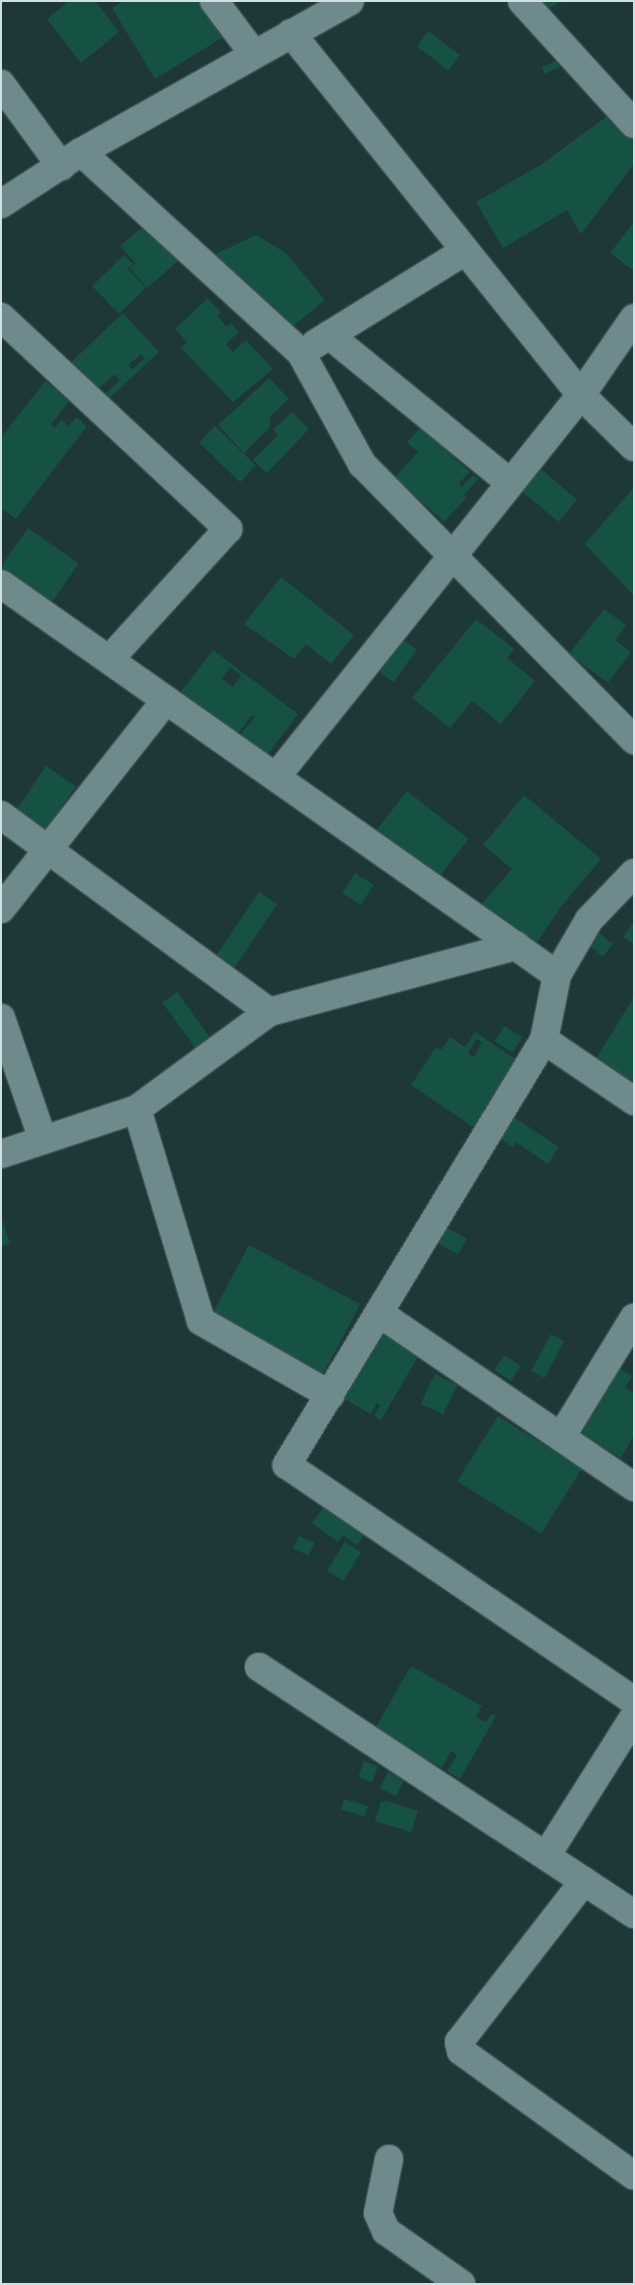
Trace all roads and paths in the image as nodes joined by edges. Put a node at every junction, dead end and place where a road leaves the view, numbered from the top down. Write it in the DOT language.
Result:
graph roads {
  1 [pos="214,1"];
  2 [pos="350,1"];
  3 [pos="522,1"];
  4 [pos="291,33"];
  5 [pos="252,53"];
  6 [pos="1,84"];
  7 [pos="634,124"];
  8 [pos="71,159"];
  9 [pos="1,204"];
  10 [pos="465,251"];
  11 [pos="1,317"];
  12 [pos="634,318"];
  13 [pos="329,335"];
  14 [pos="301,353"];
  15 [pos="580,396"];
  16 [pos="634,447"];
  17 [pos="508,482"];
  18 [pos="452,556"];
  19 [pos="1,584"];
  20 [pos="109,660"];
  21 [pos="166,700"];
  22 [pos="634,740"];
  23 [pos="276,777"];
  24 [pos="1,815"];
  25 [pos="48,850"];
  26 [pos="634,874"];
  27 [pos="1,909"];
  28 [pos="516,946"];
  29 [pos="557,975"];
  30 [pos="269,1012"];
  31 [pos="1,1018"];
  32 [pos="544,1040"];
  33 [pos="634,1101"];
  34 [pos="137,1108"];
  35 [pos="43,1140"];
  36 [pos="1,1154"];
  37 [pos="379,1313"];
  38 [pos="634,1318"];
  39 [pos="330,1395"];
  40 [pos="561,1437"];
  41 [pos="634,1487"];
  42 [pos="259,1667"];
  43 [pos="634,1701"];
  44 [pos="634,1718"];
  45 [pos="546,1856"];
  46 [pos="584,1881"];
  47 [pos="634,1914"];
  48 [pos="389,2159"];
  49 [pos="634,2176"];
  50 [pos="461,2284"];
  1 -- 5 [label="street"];
  2 -- 4 [label="street"];
  3 -- 7 [label="street"];
  4 -- 5 [label="street"];
  4 -- 10 [label="street"];
  5 -- 8 [label="street"];
  6 -- 8 [label="street"];
  8 -- 9 [label="street"];
  8 -- 14 [label="street"];
  10 -- 13 [label="street"];
  10 -- 15 [label="street"];
  11 -- 20 [label="street"];
  12 -- 15 [label="street"];
  13 -- 14 [label="street"];
  13 -- 17 [label="street"];
  14 -- 18 [label="street"];
  15 -- 16 [label="street"];
  15 -- 17 [label="street"];
  17 -- 18 [label="street"];
  18 -- 22 [label="street"];
  18 -- 23 [label="street"];
  19 -- 20 [label="street"];
  20 -- 21 [label="street"];
  21 -- 23 [label="street"];
  21 -- 25 [label="street"];
  23 -- 28 [label="street"];
  24 -- 25 [label="street"];
  25 -- 27 [label="street"];
  25 -- 30 [label="street"];
  26 -- 29 [label="street"];
  28 -- 29 [label="street"];
  28 -- 30 [label="street"];
  29 -- 32 [label="street"];
  30 -- 34 [label="street"];
  31 -- 35 [label="street"];
  32 -- 33 [label="street"];
  32 -- 37 [label="street"];
  34 -- 35 [label="street"];
  34 -- 39 [label="street"];
  35 -- 36 [label="street"];
  37 -- 39 [label="street"];
  37 -- 40 [label="street"];
  38 -- 40 [label="street"];
  39 -- 43 [label="street"];
  40 -- 41 [label="street"];
  42 -- 45 [label="street"];
  44 -- 45 [label="street"];
  45 -- 46 [label="street"];
  46 -- 47 [label="street"];
  46 -- 49 [label="street"];
  48 -- 50 [label="street"];
}
